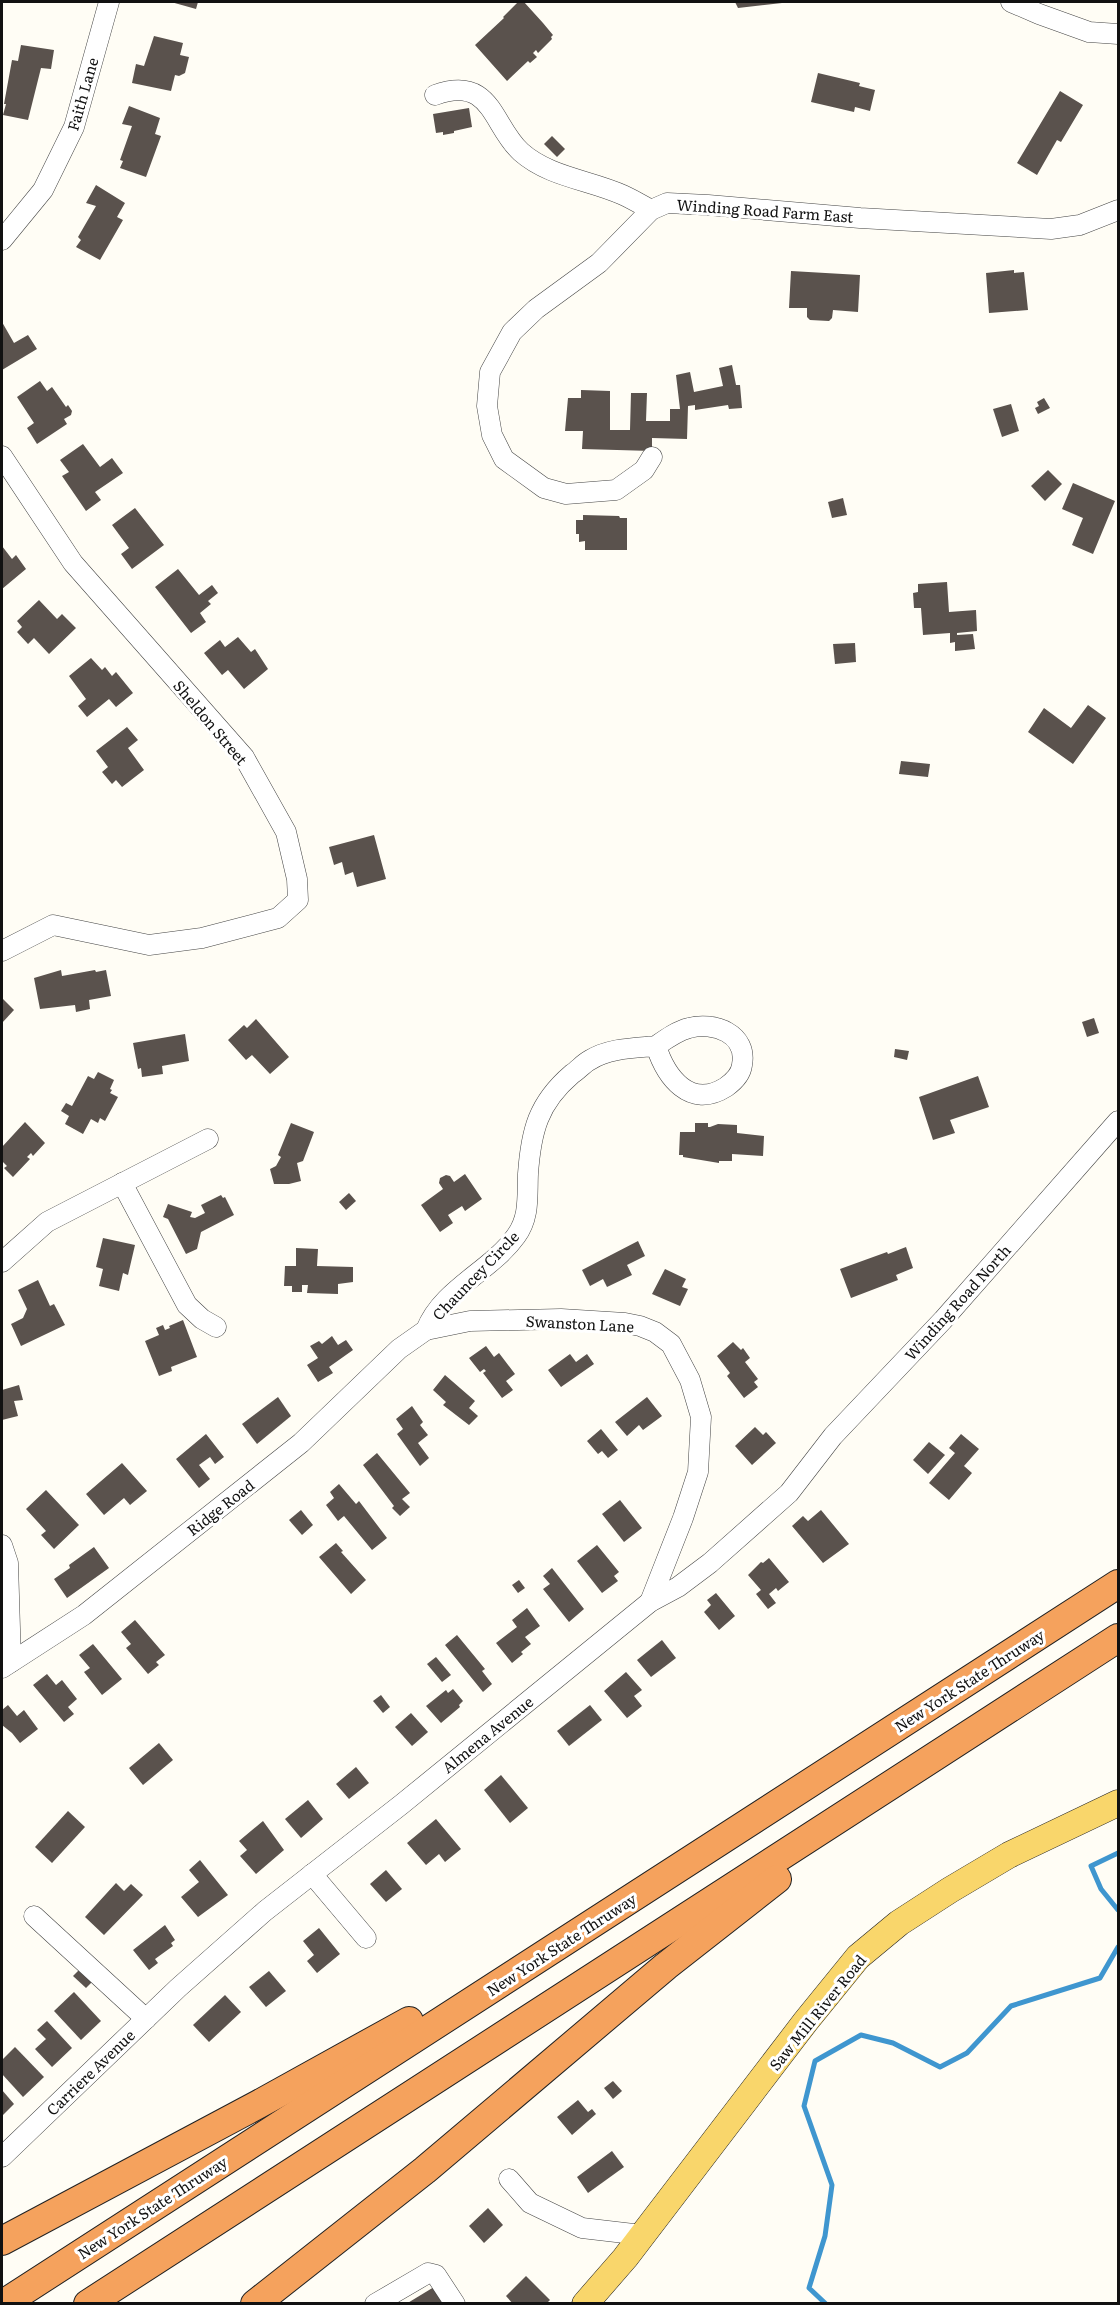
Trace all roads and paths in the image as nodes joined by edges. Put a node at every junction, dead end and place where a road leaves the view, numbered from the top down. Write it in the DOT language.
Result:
graph roads {
  1 [pos="109,2"];
  2 [pos="1011,2"];
  3 [pos="1119,34"];
  4 [pos="435,95"];
  5 [pos="651,210"];
  6 [pos="1119,210"];
  7 [pos="2,240"];
  8 [pos="2,456"];
  9 [pos="652,458"];
  10 [pos="2,951"];
  11 [pos="656,1046"];
  12 [pos="1119,1121"];
  13 [pos="208,1140"];
  14 [pos="122,1183"];
  15 [pos="2,1262"];
  16 [pos="216,1327"];
  17 [pos="426,1330"];
  18 [pos="798,1483"];
  19 [pos="2,1545"];
  20 [pos="1119,1584"];
  21 [pos="650,1602"];
  22 [pos="1119,1638"];
  23 [pos="6,1665"];
  24 [pos="920,1767"];
  25 [pos="1119,1803"];
  26 [pos="312,1874"];
  27 [pos="34,1916"];
  28 [pos="366,1938"];
  29 [pos="548,1952"];
  30 [pos="178,1988"];
  31 [pos="146,2019"];
  32 [pos="2,2157"];
  33 [pos="509,2179"];
  34 [pos="642,2235"];
  35 [pos="2,2241"];
  36 [pos="3,2304"];
  37 [pos="88,2304"];
  38 [pos="255,2304"];
  39 [pos="375,2304"];
  40 [pos="455,2304"];
  41 [pos="585,2304"];
  1 -- 7 [label="street, Faith Lane"];
  2 -- 3 [label="street"];
  4 -- 5 [label="street"];
  5 -- 6 [label="street, Winding Road Farm East"];
  5 -- 9 [label="street"];
  8 -- 10 [label="street, Sheldon Street"];
  11 -- 17 [label="street, Chauncey Circle"];
  12 -- 18 [label="street, Winding Road North"];
  13 -- 14 [label="street"];
  14 -- 15 [label="street"];
  14 -- 16 [label="street"];
  17 -- 21 [label="street, Swanston Lane"];
  17 -- 23 [label="street, Ridge Road"];
  18 -- 21 [label="street, Almena Avenue"];
  19 -- 23 [label="street"];
  20 -- 29 [label="highway, New York State Thruway"];
  21 -- 26 [label="street, Almena Avenue"];
  22 -- 24 [label="highway"];
  24 -- 37 [label="highway"];
  24 -- 38 [label="highway"];
  25 -- 34 [label="main road, Saw Mill River Road"];
  26 -- 28 [label="street"];
  26 -- 30 [label="street, Almena Avenue"];
  27 -- 31 [label="street"];
  29 -- 35 [label="highway"];
  29 -- 36 [label="highway, New York State Thruway"];
  30 -- 31 [label="street, Carriere Avenue"];
  31 -- 32 [label="street, Carriere Avenue"];
  33 -- 34 [label="street"];
  34 -- 41 [label="main road, Saw Mill River Road"];
  39 -- 40 [label="street"];
}
